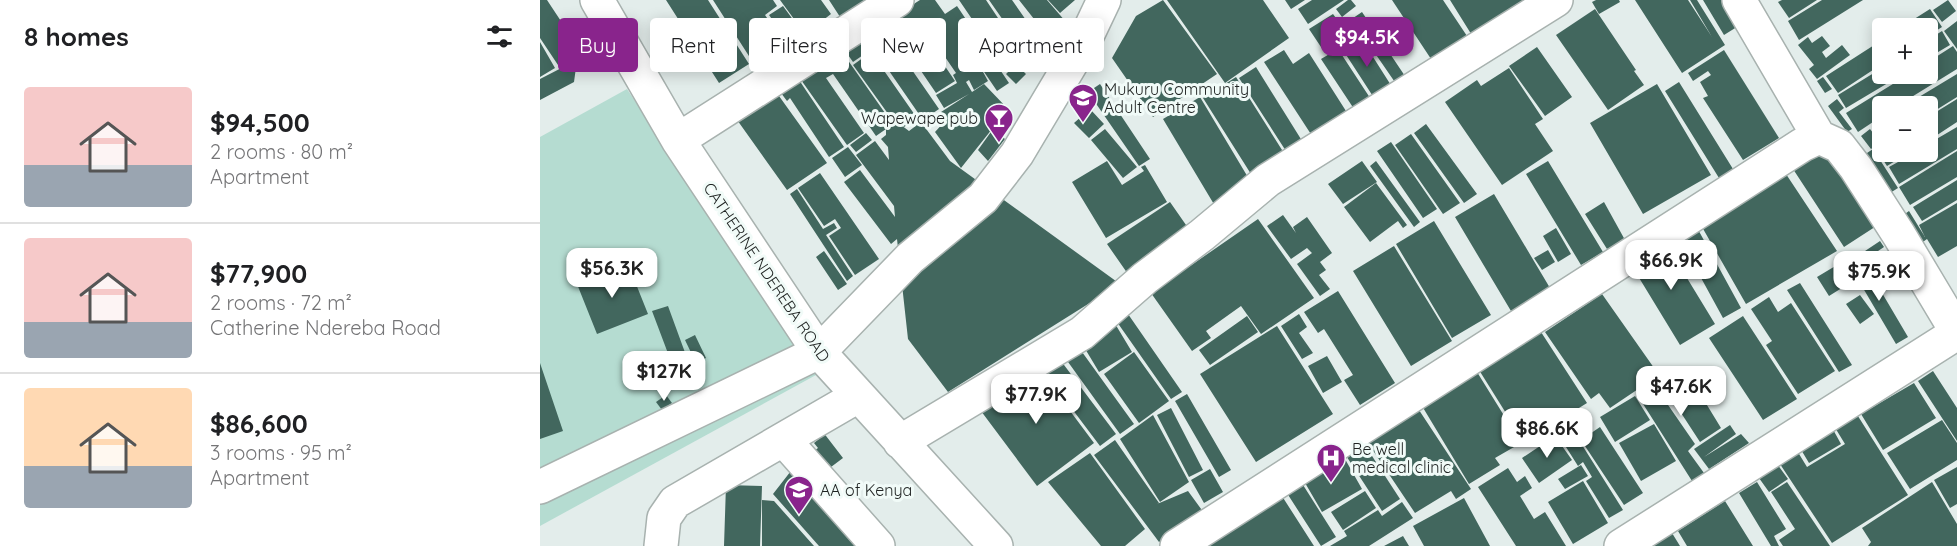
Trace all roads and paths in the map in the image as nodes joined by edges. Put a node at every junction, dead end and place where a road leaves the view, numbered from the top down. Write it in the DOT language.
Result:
graph roads {
  1 [pos="597,0"];
  2 [pos="897,0"];
  3 [pos="1104,0"];
  4 [pos="1556,0"];
  5 [pos="1739,0"];
  6 [pos="1819,137"];
  7 [pos="678,140"];
  8 [pos="1957,333"];
  9 [pos="819,352"];
  10 [pos="858,396"];
  11 [pos="784,440"];
  12 [pos="900,442"];
  13 [pos="540,487"];
  14 [pos="661,546"];
  15 [pos="878,546"];
  16 [pos="996,546"];
  17 [pos="1177,546"];
  18 [pos="1621,546"];
  1 -- 7 [label="street, CATHERINE NDEREBA ROAD"];
  2 -- 7 [label="street"];
  3 -- 9 [label="street"];
  4 -- 12 [label="street"];
  5 -- 6 [label="street"];
  6 -- 8 [label="street"];
  6 -- 17 [label="street"];
  7 -- 9 [label="street, CATHERINE NDEREBA ROAD"];
  8 -- 18 [label="street"];
  9 -- 10 [label="street, CATHERINE NDEREBA ROAD"];
  9 -- 13 [label="street"];
  10 -- 11 [label="street"];
  10 -- 12 [label="street, CATHERINE NDEREBA ROAD"];
  11 -- 14 [label="street"];
  11 -- 15 [label="street"];
  12 -- 16 [label="street, CATHERINE NDEREBA ROAD"];
}
